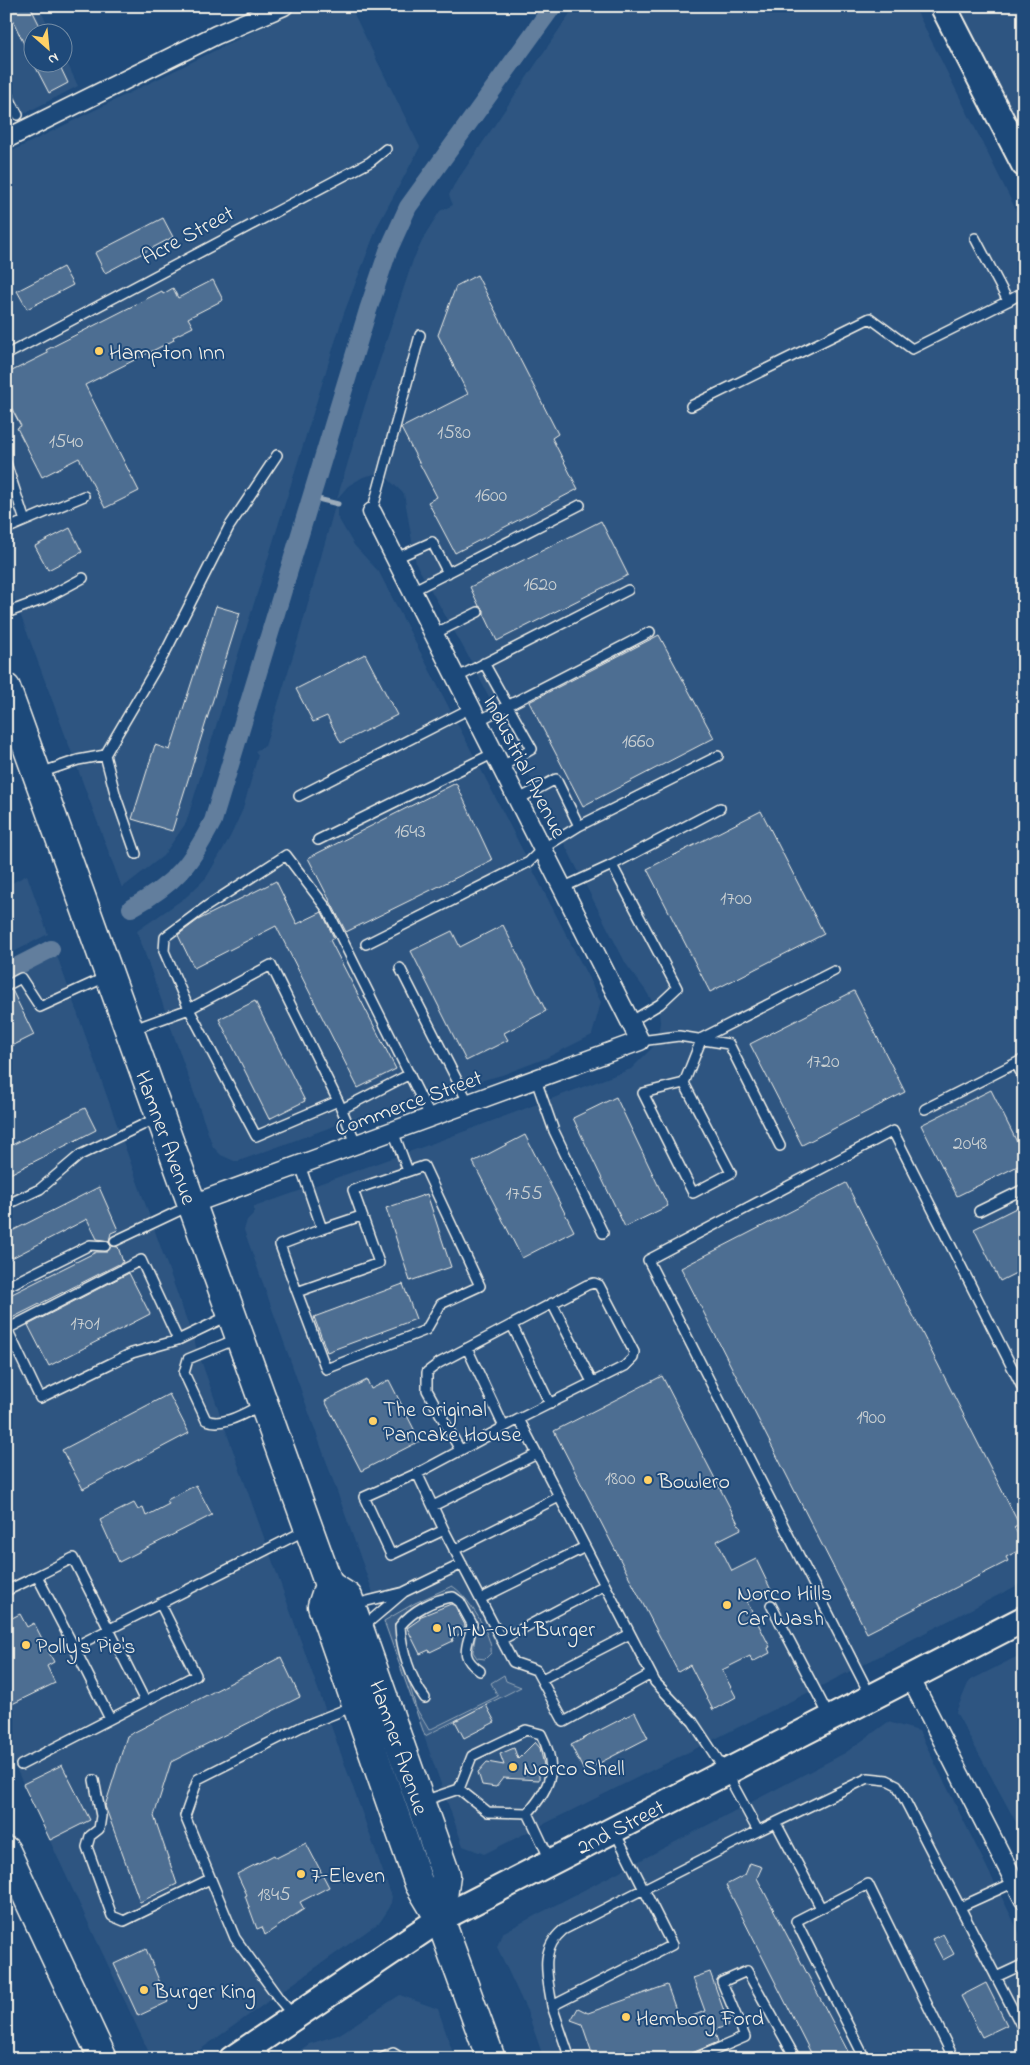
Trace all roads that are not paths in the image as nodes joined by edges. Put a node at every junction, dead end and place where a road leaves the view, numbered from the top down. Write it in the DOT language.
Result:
graph roads {
  1 [pos="284,6"];
  2 [pos="943,6"];
  3 [pos="6,92"];
  4 [pos="18,115"];
  5 [pos="6,139"];
  6 [pos="386,148"];
  7 [pos="1024,164"];
  8 [pos="975,238"];
  9 [pos="1024,292"];
  10 [pos="1008,301"];
  11 [pos="420,335"];
  12 [pos="6,355"];
  13 [pos="691,406"];
  14 [pos="276,455"];
  15 [pos="6,463"];
  16 [pos="84,496"];
  17 [pos="580,505"];
  18 [pos="372,512"];
  19 [pos="25,521"];
  20 [pos="6,529"];
  21 [pos="396,558"];
  22 [pos="448,573"];
  23 [pos="83,578"];
  24 [pos="628,590"];
  25 [pos="412,591"];
  26 [pos="478,612"];
  27 [pos="6,613"];
  28 [pos="650,632"];
  29 [pos="434,634"];
  30 [pos="484,663"];
  31 [pos="456,678"];
  32 [pos="8,700"];
  33 [pos="508,707"];
  34 [pos="474,714"];
  35 [pos="105,755"];
  36 [pos="718,756"];
  37 [pos="497,760"];
  38 [pos="37,774"];
  39 [pos="299,796"];
  40 [pos="518,800"];
  41 [pos="720,808"];
  42 [pos="579,826"];
  43 [pos="318,840"];
  44 [pos="542,849"];
  45 [pos="136,854"];
  46 [pos="612,865"];
  47 [pos="562,888"];
  48 [pos="366,944"];
  49 [pos="400,968"];
  50 [pos="834,971"];
  51 [pos="109,976"];
  52 [pos="6,986"];
  53 [pos="189,1009"];
  54 [pos="630,1022"];
  55 [pos="128,1030"];
  56 [pos="702,1038"];
  57 [pos="640,1041"];
  58 [pos="1020,1061"];
  59 [pos="410,1074"];
  60 [pos="1024,1079"];
  61 [pos="536,1080"];
  62 [pos="684,1083"];
  63 [pos="469,1104"];
  64 [pos="340,1105"];
  65 [pos="925,1109"];
  66 [pos="159,1117"];
  67 [pos="432,1118"];
  68 [pos="394,1131"];
  69 [pos="357,1145"];
  70 [pos="780,1146"];
  71 [pos="300,1165"];
  72 [pos="408,1171"];
  73 [pos="1024,1189"];
  74 [pos="192,1204"];
  75 [pos="6,1205"];
  76 [pos="979,1211"];
  77 [pos="362,1216"];
  78 [pos="322,1229"];
  79 [pos="602,1233"];
  80 [pos="115,1241"];
  81 [pos="104,1246"];
  82 [pos="6,1288"];
  83 [pos="297,1292"];
  84 [pos="552,1304"];
  85 [pos="512,1325"];
  86 [pos="237,1326"];
  87 [pos="178,1340"];
  88 [pos="467,1348"];
  89 [pos="592,1382"];
  90 [pos="1024,1391"];
  91 [pos="265,1404"];
  92 [pos="550,1404"];
  93 [pos="519,1419"];
  94 [pos="504,1427"];
  95 [pos="460,1450"];
  96 [pos="537,1454"];
  97 [pos="417,1473"];
  98 [pos="560,1496"];
  99 [pos="433,1506"];
  100 [pos="309,1529"];
  101 [pos="444,1530"];
  102 [pos="585,1547"];
  103 [pos="454,1550"];
  104 [pos="462,1564"];
  105 [pos="37,1576"];
  106 [pos="329,1585"];
  107 [pos="605,1585"];
  108 [pos="6,1592"];
  109 [pos="404,1592"];
  110 [pos="480,1599"];
  111 [pos="160,1603"];
  112 [pos="350,1605"];
  113 [pos="771,1605"];
  114 [pos="1024,1619"];
  115 [pos="108,1629"];
  116 [pos="359,1631"];
  117 [pos="630,1634"];
  118 [pos="502,1640"];
  119 [pos="74,1647"];
  120 [pos="480,1671"];
  121 [pos="651,1674"];
  122 [pos="910,1677"];
  123 [pos="542,1679"];
  124 [pos="871,1697"];
  125 [pos="425,1698"];
  126 [pos="145,1701"];
  127 [pos="356,1705"];
  128 [pos="830,1718"];
  129 [pos="110,1719"];
  130 [pos="21,1765"];
  131 [pos="726,1772"];
  132 [pos="94,1780"];
  133 [pos="459,1789"];
  134 [pos="419,1802"];
  135 [pos="528,1813"];
  136 [pos="776,1823"];
  137 [pos="614,1829"];
  138 [pos="758,1831"];
  139 [pos="6,1851"];
  140 [pos="551,1862"];
  141 [pos="210,1879"];
  142 [pos="1015,1882"];
  143 [pos="643,1889"];
  144 [pos="1024,1900"];
  145 [pos="960,1907"];
  146 [pos="821,1908"];
  147 [pos="440,1919"];
  148 [pos="1024,1964"];
  149 [pos="996,1977"];
  150 [pos="552,2006"];
  151 [pos="295,2017"];
  152 [pos="1024,2031"];
  153 [pos="262,2050"];
  154 [pos="103,2059"];
  155 [pos="232,2059"];
  156 [pos="380,2059"];
  157 [pos="403,2059"];
  158 [pos="491,2059"];
  159 [pos="570,2059"];
  160 [pos="694,2059"];
  161 [pos="796,2059"];
  162 [pos="865,2059"];
  163 [pos="954,2059"];
  1 -- 5 [label="street"];
  2 -- 7 [label="main road"];
  3 -- 4 [label="lane"];
  6 -- 12 [label="lane, Acre Street"];
  8 -- 10 [label="lane"];
  9 -- 10 [label="lane"];
  10 -- 13 [label="lane"];
  11 -- 18 [label="lane"];
  14 -- 35 [label="lane"];
  15 -- 19 [label="lane"];
  16 -- 19 [label="lane"];
  17 -- 22 [label="lane"];
  18 -- 21 [label="street, Industrial Avenue"];
  19 -- 20 [label="lane"];
  21 -- 22 [label="lane"];
  21 -- 25 [label="street, Industrial Avenue"];
  22 -- 25 [label="lane"];
  23 -- 27 [label="lane"];
  24 -- 30 [label="lane"];
  25 -- 29 [label="street, Industrial Avenue"];
  26 -- 29 [label="lane"];
  28 -- 33 [label="lane"];
  29 -- 31 [label="street, Industrial Avenue"];
  30 -- 31 [label="lane"];
  30 -- 33 [label="lane"];
  31 -- 34 [label="street, Industrial Avenue"];
  32 -- 38 [label="main road, Hamner Avenue"];
  33 -- 34 [label="lane"];
  33 -- 37 [label="lane"];
  34 -- 37 [label="street, Industrial Avenue"];
  34 -- 39 [label="lane"];
  35 -- 38 [label="lane"];
  35 -- 45 [label="lane"];
  36 -- 42 [label="lane"];
  37 -- 40 [label="street, Industrial Avenue"];
  37 -- 43 [label="lane"];
  38 -- 51 [label="main road, Hamner Avenue"];
  40 -- 42 [label="lane"];
  40 -- 44 [label="street, Industrial Avenue"];
  41 -- 46 [label="lane"];
  42 -- 44 [label="lane"];
  44 -- 47 [label="street, Industrial Avenue"];
  44 -- 48 [label="lane"];
  46 -- 47 [label="lane"];
  46 -- 54 [label="lane"];
  47 -- 54 [label="street, Industrial Avenue"];
  49 -- 63 [label="lane"];
  50 -- 56 [label="lane"];
  51 -- 52 [label="lane"];
  51 -- 55 [label="main road, Hamner Avenue"];
  53 -- 55 [label="lane"];
  53 -- 59 [label="lane"];
  53 -- 64 [label="lane"];
  53 -- 64 [label="lane"];
  54 -- 57 [label="street, Industrial Avenue"];
  55 -- 66 [label="main road, Hamner Avenue"];
  56 -- 57 [label="lane"];
  56 -- 62 [label="lane"];
  56 -- 70 [label="lane"];
  57 -- 61 [label="street, Commerce Street"];
  58 -- 60 [label="lane"];
  58 -- 65 [label="lane"];
  59 -- 64 [label="lane"];
  59 -- 67 [label="lane"];
  61 -- 63 [label="street, Commerce Street"];
  61 -- 79 [label="lane"];
  62 -- 62 [label="lane"];
  63 -- 67 [label="street, Commerce Street"];
  64 -- 69 [label="lane"];
  66 -- 74 [label="main road, Hamner Avenue"];
  66 -- 75 [label="lane"];
  67 -- 68 [label="street, Commerce Street"];
  68 -- 69 [label="street, Commerce Street"];
  68 -- 72 [label="lane"];
  69 -- 71 [label="street, Commerce Street"];
  71 -- 74 [label="street, Commerce Street"];
  71 -- 78 [label="lane"];
  72 -- 77 [label="lane"];
  72 -- 83 [label="lane"];
  73 -- 76 [label="lane"];
  74 -- 80 [label="lane"];
  74 -- 86 [label="main road, Hamner Avenue"];
  77 -- 78 [label="lane"];
  77 -- 83 [label="lane"];
  78 -- 83 [label="lane"];
  81 -- 82 [label="lane"];
  84 -- 85 [label="lane"];
  84 -- 89 [label="lane"];
  84 -- 89 [label="lane"];
  85 -- 88 [label="lane"];
  85 -- 92 [label="lane"];
  86 -- 87 [label="lane"];
  86 -- 91 [label="main road, Hamner Avenue"];
  86 -- 91 [label="lane"];
  87 -- 87 [label="lane"];
  88 -- 94 [label="lane"];
  88 -- 95 [label="lane"];
  89 -- 92 [label="lane"];
  90 -- 124 [label="lane"];
  91 -- 100 [label="main road, Hamner Avenue"];
  92 -- 93 [label="lane"];
  93 -- 94 [label="lane"];
  93 -- 96 [label="lane"];
  94 -- 95 [label="lane"];
  95 -- 97 [label="lane"];
  96 -- 98 [label="lane"];
  96 -- 99 [label="lane"];
  97 -- 99 [label="lane"];
  97 -- 101 [label="lane"];
  98 -- 102 [label="lane"];
  98 -- 103 [label="lane"];
  99 -- 101 [label="lane"];
  100 -- 106 [label="main road, Hamner Avenue"];
  100 -- 111 [label="lane"];
  101 -- 103 [label="lane"];
  102 -- 107 [label="lane"];
  102 -- 110 [label="lane"];
  103 -- 104 [label="lane"];
  104 -- 109 [label="lane"];
  104 -- 110 [label="lane"];
  105 -- 108 [label="lane"];
  105 -- 115 [label="lane"];
  105 -- 119 [label="lane"];
  106 -- 112 [label="main road, Hamner Avenue"];
  106 -- 127 [label="main road, Hamner Avenue"];
  107 -- 117 [label="lane"];
  107 -- 118 [label="lane"];
  109 -- 112 [label="lane"];
  109 -- 116 [label="lane"];
  110 -- 118 [label="lane"];
  111 -- 115 [label="lane"];
  111 -- 126 [label="lane"];
  112 -- 116 [label="main road, Hamner Avenue"];
  113 -- 128 [label="lane"];
  114 -- 122 [label="main road, 2nd Street"];
  115 -- 119 [label="lane"];
  115 -- 126 [label="lane"];
  116 -- 134 [label="main road, Hamner Avenue"];
  117 -- 121 [label="lane"];
  117 -- 123 [label="lane"];
  118 -- 123 [label="lane"];
  119 -- 129 [label="lane"];
  120 -- 125 [label="lane"];
  121 -- 123 [label="lane"];
  121 -- 131 [label="lane"];
  122 -- 124 [label="main road, 2nd Street"];
  122 -- 142 [label="street"];
  124 -- 128 [label="main road, 2nd Street"];
  126 -- 129 [label="lane"];
  127 -- 141 [label="lane"];
  127 -- 147 [label="main road, Hamner Avenue"];
  128 -- 131 [label="main road, 2nd Street"];
  129 -- 130 [label="lane"];
  131 -- 137 [label="main road, 2nd Street"];
  131 -- 138 [label="lane"];
  132 -- 141 [label="lane"];
  133 -- 134 [label="lane"];
  133 -- 135 [label="lane"];
  133 -- 135 [label="lane"];
  134 -- 147 [label="main road, Hamner Avenue"];
  135 -- 140 [label="lane"];
  136 -- 138 [label="lane"];
  136 -- 145 [label="lane"];
  136 -- 146 [label="lane"];
  137 -- 140 [label="main road, 2nd Street"];
  137 -- 143 [label="lane"];
  138 -- 143 [label="lane"];
  139 -- 154 [label="main road"];
  140 -- 147 [label="main road, 2nd Street"];
  141 -- 151 [label="lane"];
  142 -- 144 [label="street"];
  142 -- 145 [label="lane"];
  143 -- 150 [label="lane"];
  143 -- 150 [label="lane"];
  145 -- 149 [label="lane"];
  146 -- 162 [label="lane"];
  146 -- 163 [label="lane"];
  147 -- 151 [label="main road, 2nd Street"];
  147 -- 158 [label="main road, Hamner Avenue"];
  148 -- 149 [label="lane"];
  149 -- 152 [label="lane"];
  150 -- 159 [label="lane"];
  151 -- 153 [label="main road, 2nd Street"];
  153 -- 155 [label="main road, 2nd Street"];
  156 -- 157 [label="lane"];
  160 -- 161 [label="lane"];
}
